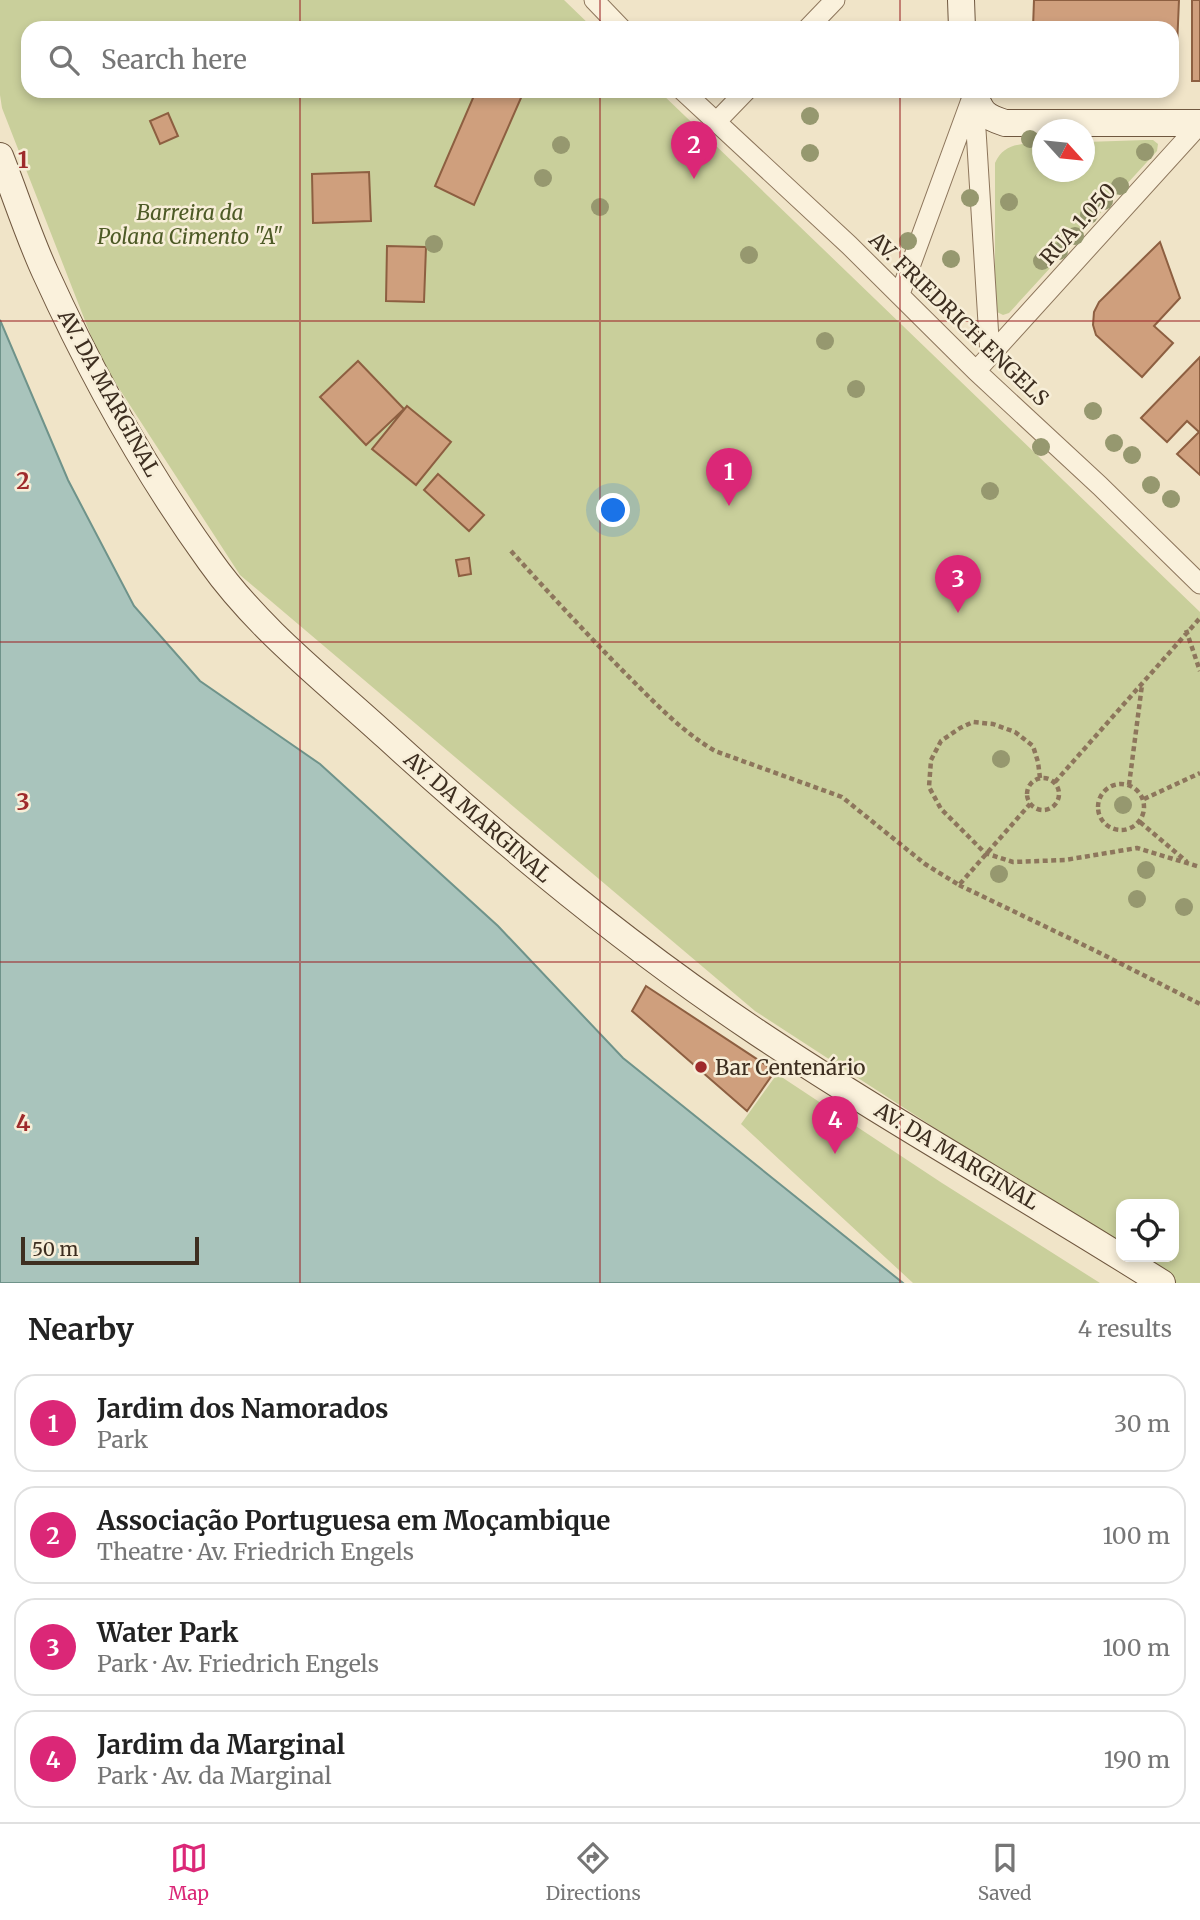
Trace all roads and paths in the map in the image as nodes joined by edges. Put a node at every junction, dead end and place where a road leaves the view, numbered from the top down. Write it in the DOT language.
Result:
graph roads {
  1 [pos="594,0"];
  2 [pos="835,0"];
  3 [pos="961,0"];
  4 [pos="614,21"];
  5 [pos="815,21"];
  6 [pos="962,21"];
  7 [pos="691,98"];
  8 [pos="740,98"];
  9 [pos="971,98"];
  10 [pos="973,98"];
  11 [pos="977,98"];
  12 [pos="717,121"];
  13 [pos="1200,123"];
  14 [pos="0,156"];
  15 [pos="900,294"];
  16 [pos="990,355"];
  17 [pos="976,371"];
  18 [pos="511,551"];
  19 [pos="1200,584"];
  20 [pos="1200,618"];
  21 [pos="1186,630"];
  22 [pos="1200,671"];
  23 [pos="1142,685"];
  24 [pos="1200,773"];
  25 [pos="1040,778"];
  26 [pos="1055,782"];
  27 [pos="1129,785"];
  28 [pos="1143,799"];
  29 [pos="1031,804"];
  30 [pos="1140,822"];
  31 [pos="985,853"];
  32 [pos="1189,863"];
  33 [pos="1200,867"];
  34 [pos="959,885"];
  35 [pos="1200,1004"];
  36 [pos="1161,1283"];
  1 -- 4 [label="street"];
  2 -- 5 [label="street"];
  3 -- 6 [label="main road"];
  7 -- 12 [label="street, AV. FRIEDRICH ENGELS"];
  8 -- 12 [label="street"];
  9 -- 15 [label="street"];
  10 -- 16 [label="street"];
  11 -- 13 [label="main road"];
  12 -- 15 [label="street, AV. FRIEDRICH ENGELS"];
  13 -- 16 [label="street, RUA 1.050"];
  14 -- 36 [label="main road, AV. DA MARGINAL"];
  15 -- 17 [label="street, AV. FRIEDRICH ENGELS"];
  16 -- 17 [label="street, RUA 1.050"];
  17 -- 19 [label="street, AV. FRIEDRICH ENGELS"];
  18 -- 34 [label="path"];
  20 -- 21 [label="path"];
  21 -- 22 [label="path"];
  21 -- 23 [label="path"];
  23 -- 26 [label="path"];
  23 -- 27 [label="path"];
  24 -- 28 [label="path"];
  25 -- 26 [label="path"];
  25 -- 29 [label="path"];
  25 -- 31 [label="path"];
  26 -- 29 [label="path"];
  27 -- 28 [label="path"];
  27 -- 30 [label="path"];
  28 -- 30 [label="path"];
  29 -- 31 [label="path"];
  30 -- 32 [label="path"];
  31 -- 32 [label="path"];
  31 -- 34 [label="path"];
  32 -- 33 [label="path"];
  34 -- 35 [label="path"];
}
